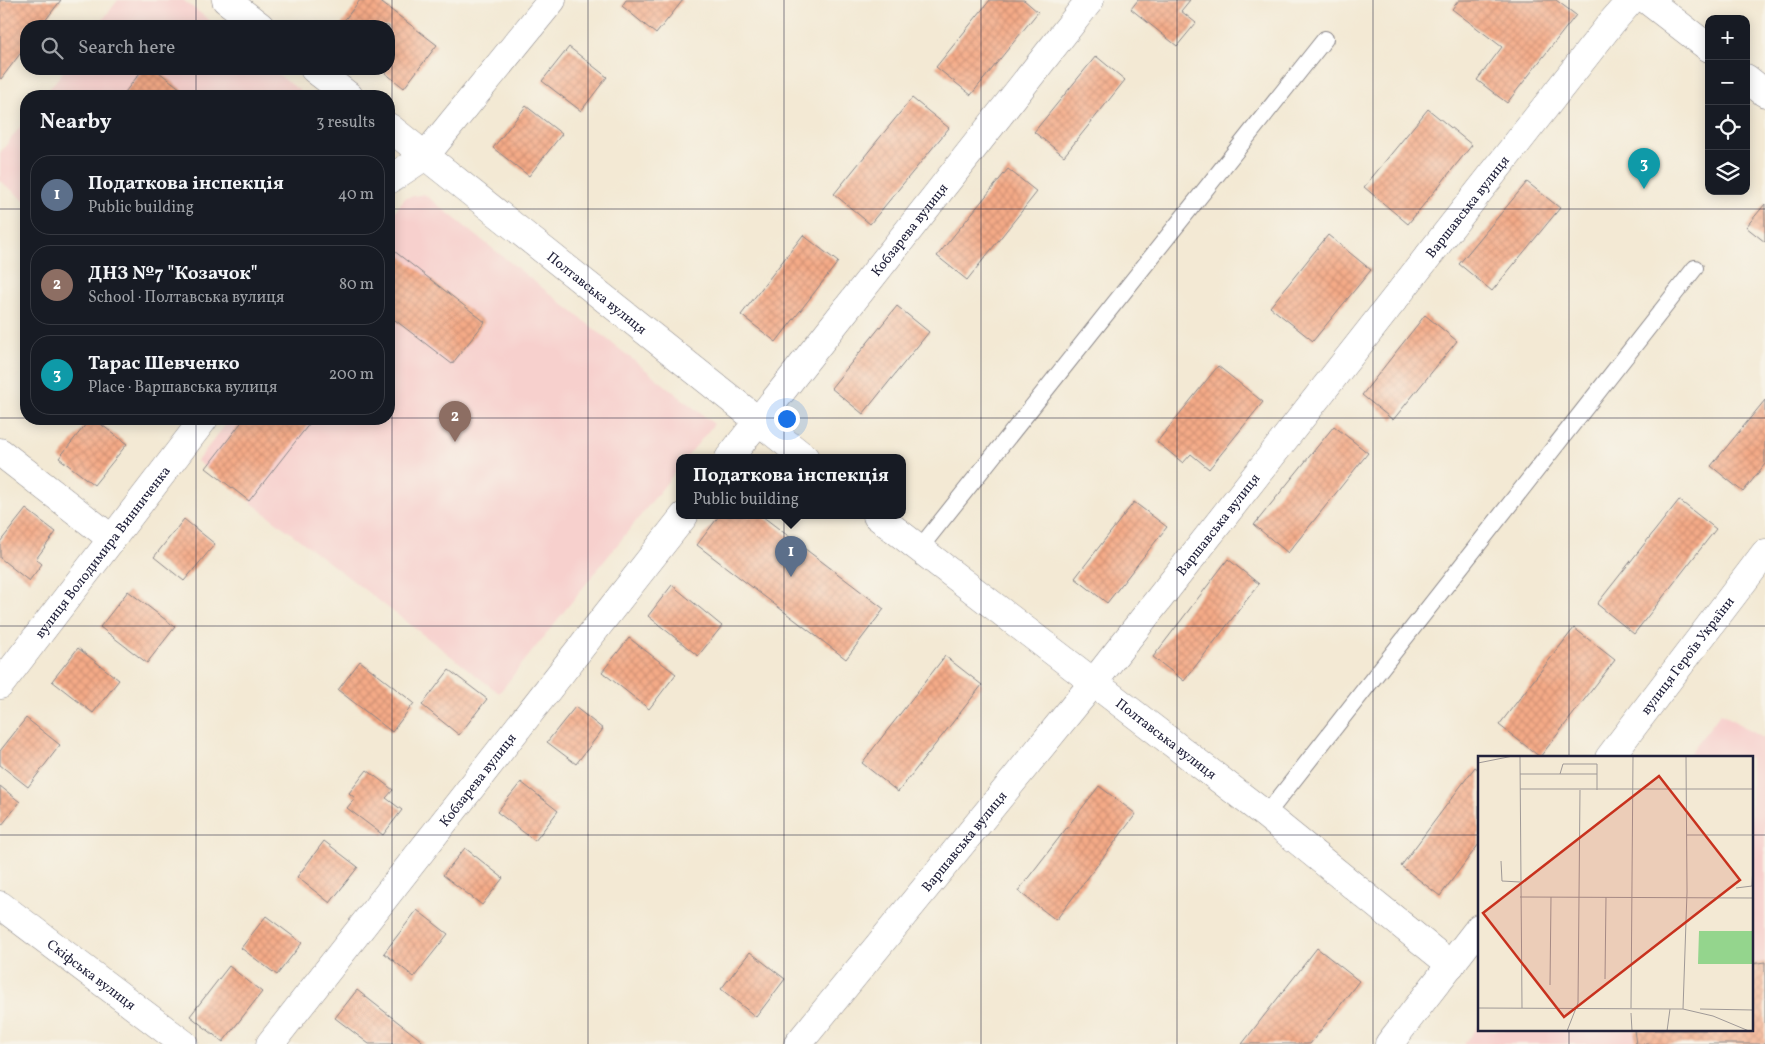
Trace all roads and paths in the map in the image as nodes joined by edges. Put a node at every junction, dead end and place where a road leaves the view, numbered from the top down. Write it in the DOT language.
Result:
graph roads {
  1 [pos="226,0"];
  2 [pos="552,0"];
  3 [pos="1090,0"];
  4 [pos="1632,0"];
  5 [pos="1647,0"];
  6 [pos="252,20"];
  7 [pos="1325,39"];
  8 [pos="1705,45"];
  9 [pos="322,75"];
  10 [pos="1750,81"];
  11 [pos="341,90"];
  12 [pos="1765,93"];
  13 [pos="395,132"];
  14 [pos="426,156"];
  15 [pos="395,176"];
  16 [pos="1695,268"];
  17 [pos="758,421"];
  18 [pos="199,425"];
  19 [pos="0,452"];
  20 [pos="732,454"];
  21 [pos="800,454"];
  22 [pos="682,519"];
  23 [pos="881,519"];
  24 [pos="112,539"];
  25 [pos="919,549"];
  26 [pos="1765,553"];
  27 [pos="1093,684"];
  28 [pos="0,685"];
  29 [pos="1611,756"];
  30 [pos="1266,815"];
  31 [pos="0,906"];
  32 [pos="1478,929"];
  33 [pos="1451,965"];
  34 [pos="184,1044"];
  35 [pos="270,1044"];
  36 [pos="798,1044"];
  37 [pos="1390,1044"];
  1 -- 6 [label="street"];
  2 -- 14 [label="street"];
  3 -- 17 [label="street, Кобзарева вулиця"];
  4 -- 27 [label="street, Варшавська вулиця"];
  5 -- 8 [label="street"];
  7 -- 25 [label="lane"];
  9 -- 11 [label="street"];
  10 -- 12 [label="street"];
  13 -- 14 [label="street, Полтавська вулиця"];
  14 -- 15 [label="street"];
  14 -- 17 [label="street, Полтавська вулиця"];
  16 -- 30 [label="lane"];
  17 -- 20 [label="street, Кобзарева вулиця"];
  17 -- 21 [label="street, Полтавська вулиця"];
  18 -- 24 [label="street, вулиця Володимира Винниченка"];
  19 -- 24 [label="street"];
  22 -- 35 [label="street, Кобзарева вулиця"];
  23 -- 25 [label="street, Полтавська вулиця"];
  24 -- 28 [label="street, вулиця Володимира Винниченка"];
  25 -- 27 [label="street, Полтавська вулиця"];
  26 -- 29 [label="street, вулиця Героїв України"];
  27 -- 30 [label="street, Полтавська вулиця"];
  27 -- 36 [label="street, Варшавська вулиця"];
  30 -- 33 [label="street, Полтавська вулиця"];
  31 -- 34 [label="street, Скіфська вулиця"];
  32 -- 33 [label="street"];
  33 -- 37 [label="street"];
}
